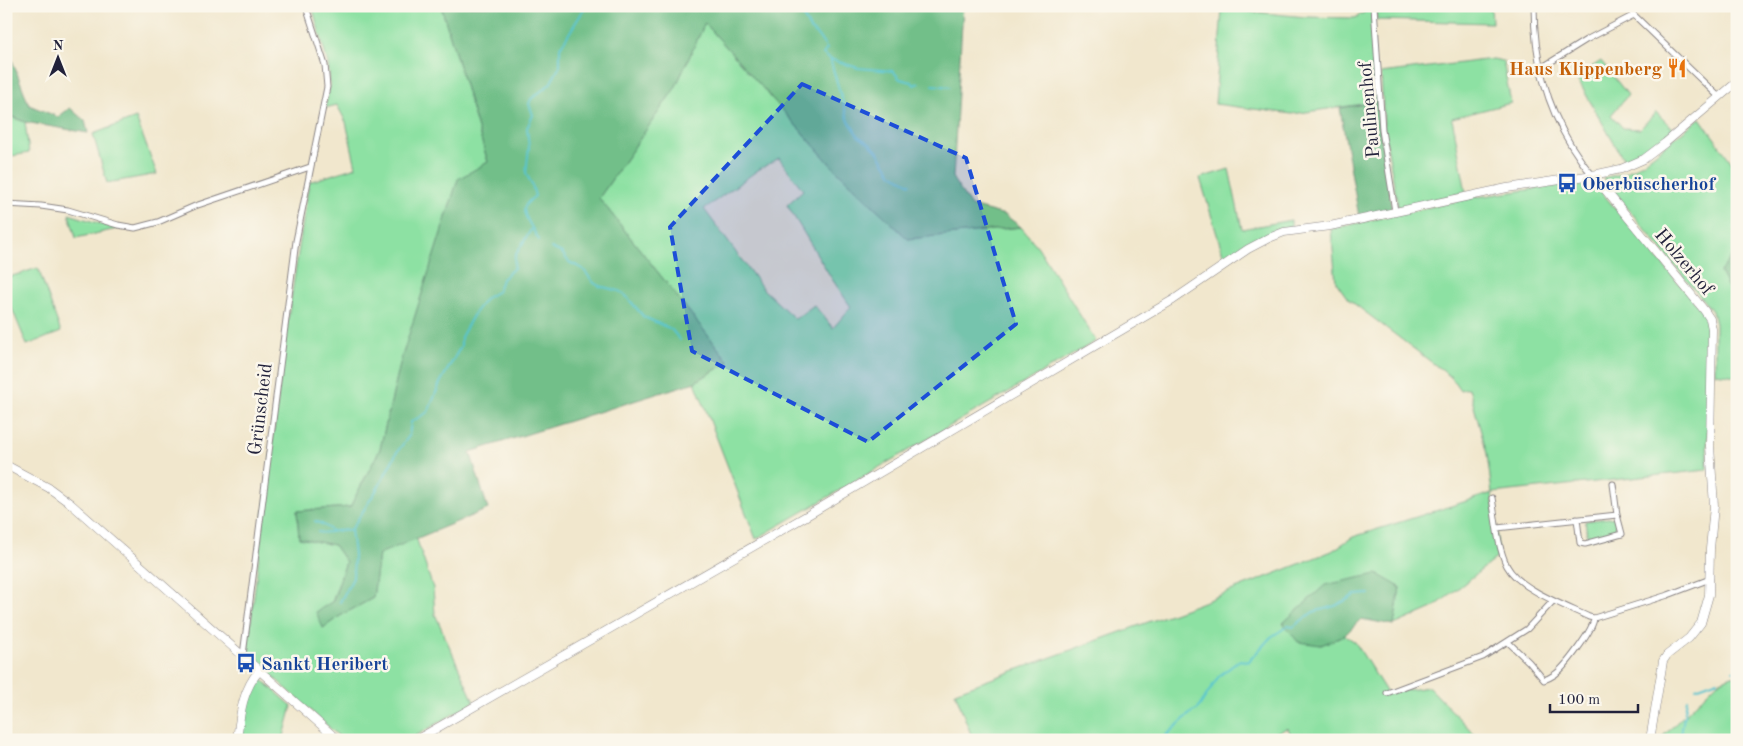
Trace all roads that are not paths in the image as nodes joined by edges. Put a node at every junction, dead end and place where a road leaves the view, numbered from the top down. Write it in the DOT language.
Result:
graph roads {
  1 [pos="308,6"];
  2 [pos="1374,6"];
  3 [pos="1534,6"];
  4 [pos="1628,6"];
  5 [pos="1634,15"];
  6 [pos="1541,68"];
  7 [pos="1737,82"];
  8 [pos="1720,97"];
  9 [pos="310,166"];
  10 [pos="1593,175"];
  11 [pos="6,204"];
  12 [pos="1396,211"];
  13 [pos="6,465"];
  14 [pos="1613,484"];
  15 [pos="1492,498"];
  16 [pos="1617,514"];
  17 [pos="1577,519"];
  18 [pos="1498,528"];
  19 [pos="1710,579"];
  20 [pos="1553,601"];
  21 [pos="1594,618"];
  22 [pos="1508,642"];
  23 [pos="243,655"];
  24 [pos="259,671"];
  25 [pos="1387,693"];
  26 [pos="237,740"];
  27 [pos="338,740"];
  28 [pos="416,740"];
  29 [pos="1650,740"];
  1 -- 9 [label="street, Grünscheid"];
  2 -- 12 [label="street, Paulinenhof"];
  3 -- 6 [label="street"];
  4 -- 5 [label="street"];
  5 -- 6 [label="street"];
  5 -- 8 [label="street"];
  6 -- 10 [label="street"];
  7 -- 8 [label="street"];
  8 -- 10 [label="street"];
  9 -- 11 [label="street"];
  9 -- 23 [label="street, Grünscheid"];
  10 -- 12 [label="street"];
  10 -- 19 [label="street, Holzerhof"];
  12 -- 28 [label="street"];
  13 -- 23 [label="street"];
  14 -- 16 [label="street"];
  15 -- 18 [label="street"];
  16 -- 17 [label="street"];
  16 -- 17 [label="street"];
  17 -- 18 [label="street"];
  18 -- 20 [label="street"];
  19 -- 21 [label="street"];
  19 -- 29 [label="street"];
  20 -- 21 [label="street"];
  20 -- 22 [label="street"];
  21 -- 22 [label="street"];
  22 -- 25 [label="street"];
  23 -- 24 [label="street"];
  24 -- 26 [label="street"];
  24 -- 27 [label="street"];
}
